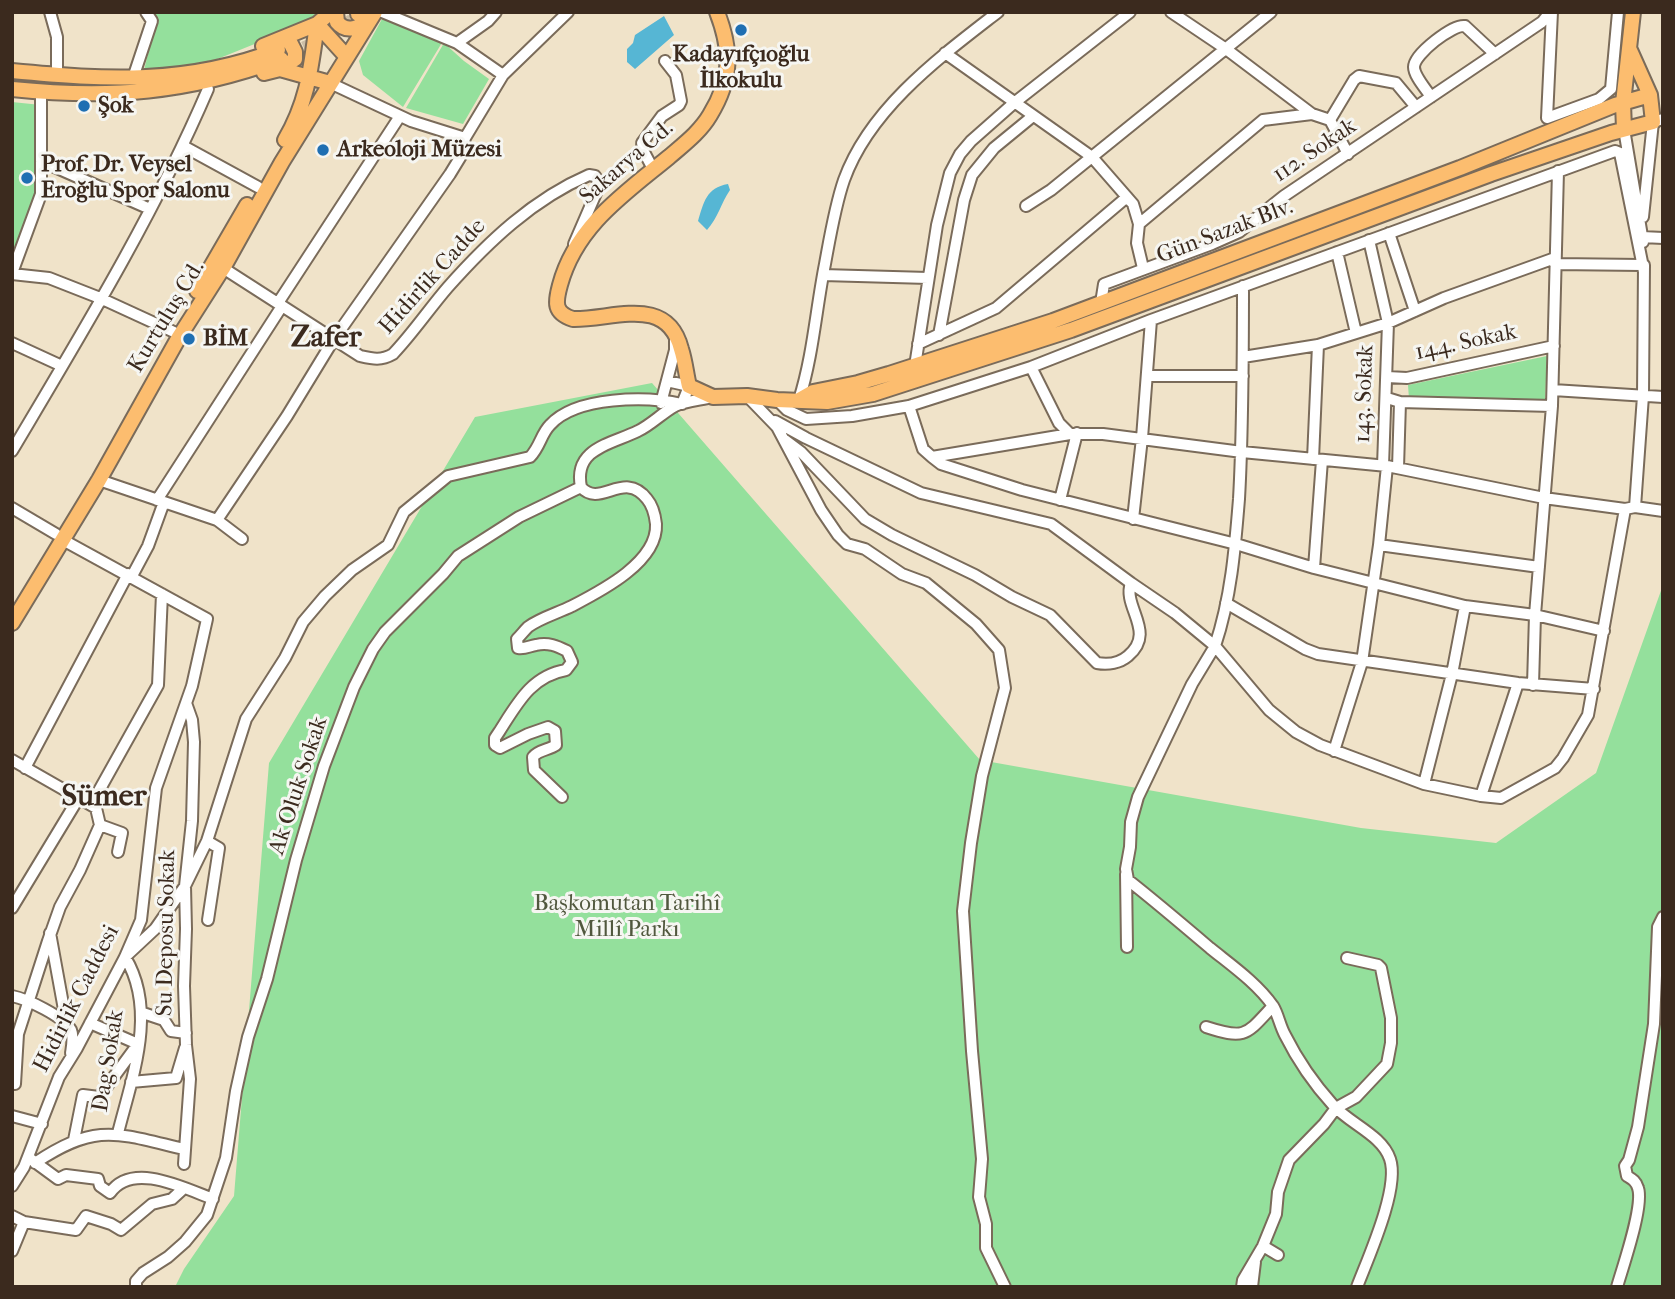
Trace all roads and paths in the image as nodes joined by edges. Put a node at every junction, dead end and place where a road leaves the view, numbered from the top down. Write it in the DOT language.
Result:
graph roads {
  1 [pos="50,12"];
  2 [pos="146,12"];
  3 [pos="334,12"];
  4 [pos="382,12"];
  5 [pos="496,12"];
  6 [pos="568,12"];
  7 [pos="717,12"];
  8 [pos="998,12"];
  9 [pos="1130,12"];
  10 [pos="1171,12"];
  11 [pos="1271,12"];
  12 [pos="1551,12"];
  13 [pos="1618,12"];
  14 [pos="1633,12"];
  15 [pos="364,19"];
  16 [pos="317,24"];
  17 [pos="457,43"];
  18 [pos="1629,48"];
  19 [pos="1226,49"];
  20 [pos="945,53"];
  21 [pos="1495,54"];
  22 [pos="346,56"];
  23 [pos="283,58"];
  24 [pos="665,61"];
  25 [pos="12,71"];
  26 [pos="57,75"];
  27 [pos="503,75"];
  28 [pos="310,76"];
  29 [pos="134,78"];
  30 [pos="330,83"];
  31 [pos="12,89"];
  32 [pos="208,89"];
  33 [pos="41,92"];
  34 [pos="87,95"];
  35 [pos="1656,95"];
  36 [pos="1431,97"];
  37 [pos="304,103"];
  38 [pos="1014,103"];
  39 [pos="1623,103"];
  40 [pos="1416,107"];
  41 [pos="1312,114"];
  42 [pos="400,116"];
  43 [pos="1033,116"];
  44 [pos="1330,120"];
  45 [pos="1658,121"];
  46 [pos="1625,129"];
  47 [pos="465,138"];
  48 [pos="183,146"];
  49 [pos="1348,154"];
  50 [pos="1092,157"];
  51 [pos="41,161"];
  52 [pos="653,169"];
  53 [pos="1558,171"];
  54 [pos="258,187"];
  55 [pos="1127,197"];
  56 [pos="1026,206"];
  57 [pos="150,209"];
  58 [pos="1139,224"];
  59 [pos="1642,232"];
  60 [pos="1389,233"];
  61 [pos="1663,238"];
  62 [pos="1369,240"];
  63 [pos="1338,251"];
  64 [pos="568,260"];
  65 [pos="1555,261"];
  66 [pos="223,268"];
  67 [pos="1143,268"];
  68 [pos="1643,269"];
  69 [pos="12,273"];
  70 [pos="823,275"];
  71 [pos="928,278"];
  72 [pos="1243,286"];
  73 [pos="100,298"];
  74 [pos="1101,303"];
  75 [pos="280,304"];
  76 [pos="1415,311"];
  77 [pos="1151,320"];
  78 [pos="1388,323"];
  79 [pos="174,332"];
  80 [pos="1356,333"];
  81 [pos="675,335"];
  82 [pos="939,335"];
  83 [pos="334,339"];
  84 [pos="12,343"];
  85 [pos="918,344"];
  86 [pos="1318,345"];
  87 [pos="1555,346"];
  88 [pos="1243,358"];
  89 [pos="62,366"];
  90 [pos="915,366"];
  91 [pos="1031,368"];
  92 [pos="1147,376"];
  93 [pos="1242,376"];
  94 [pos="1387,377"];
  95 [pos="667,381"];
  96 [pos="689,386"];
  97 [pos="1553,390"];
  98 [pos="747,396"];
  99 [pos="1643,396"];
  100 [pos="713,397"];
  101 [pos="1663,397"];
  102 [pos="1387,398"];
  103 [pos="662,400"];
  104 [pos="777,400"];
  105 [pos="799,400"];
  106 [pos="1400,402"];
  107 [pos="682,404"];
  108 [pos="909,406"];
  109 [pos="1552,406"];
  110 [pos="768,417"];
  111 [pos="654,422"];
  112 [pos="1074,434"];
  113 [pos="1142,438"];
  114 [pos="785,440"];
  115 [pos="12,451"];
  116 [pos="1242,452"];
  117 [pos="932,457"];
  118 [pos="1317,459"];
  119 [pos="1390,466"];
  120 [pos="99,480"];
  121 [pos="581,487"];
  122 [pos="1544,498"];
  123 [pos="1060,500"];
  124 [pos="160,501"];
  125 [pos="12,508"];
  126 [pos="1630,508"];
  127 [pos="1663,509"];
  128 [pos="1133,519"];
  129 [pos="217,520"];
  130 [pos="59,537"];
  131 [pos="242,539"];
  132 [pos="1236,544"];
  133 [pos="1379,545"];
  134 [pos="1539,567"];
  135 [pos="1314,568"];
  136 [pos="130,575"];
  137 [pos="1130,583"];
  138 [pos="1373,583"];
  139 [pos="162,594"];
  140 [pos="1226,603"];
  141 [pos="1465,606"];
  142 [pos="12,610"];
  143 [pos="1535,615"];
  144 [pos="12,624"];
  145 [pos="1604,631"];
  146 [pos="1214,646"];
  147 [pos="1362,662"];
  148 [pos="1452,674"];
  149 [pos="1518,684"];
  150 [pos="1533,685"];
  151 [pos="1594,689"];
  152 [pos="186,703"];
  153 [pos="1334,751"];
  154 [pos="12,760"];
  155 [pos="25,768"];
  156 [pos="1424,784"];
  157 [pos="1481,796"];
  158 [pos="562,797"];
  159 [pos="78,799"];
  160 [pos="90,805"];
  161 [pos="100,825"];
  162 [pos="207,841"];
  163 [pos="118,852"];
  164 [pos="1126,874"];
  165 [pos="185,886"];
  166 [pos="12,908"];
  167 [pos="1663,917"];
  168 [pos="208,920"];
  169 [pos="51,933"];
  170 [pos="1127,947"];
  171 [pos="125,957"];
  172 [pos="1347,958"];
  173 [pos="12,996"];
  174 [pos="28,1001"];
  175 [pos="1273,1006"];
  176 [pos="143,1013"];
  177 [pos="90,1023"];
  178 [pos="67,1026"];
  179 [pos="1206,1027"];
  180 [pos="186,1039"];
  181 [pos="138,1044"];
  182 [pos="70,1059"];
  183 [pos="131,1082"];
  184 [pos="15,1084"];
  185 [pos="1336,1108"];
  186 [pos="12,1116"];
  187 [pos="42,1124"];
  188 [pos="118,1133"];
  189 [pos="74,1140"];
  190 [pos="184,1149"];
  191 [pos="32,1160"];
  192 [pos="184,1164"];
  193 [pos="12,1186"];
  194 [pos="184,1188"];
  195 [pos="213,1199"];
  196 [pos="12,1216"];
  197 [pos="24,1222"];
  198 [pos="1263,1246"];
  199 [pos="12,1251"];
  200 [pos="1279,1255"];
  201 [pos="1255,1262"];
  202 [pos="136,1287"];
  203 [pos="1005,1287"];
  204 [pos="1242,1287"];
  205 [pos="1252,1287"];
  206 [pos="1357,1287"];
  207 [pos="1617,1287"];
  1 -- 26 [label="street"];
  2 -- 29 [label="street"];
  3 -- 15 [label="main road"];
  3 -- 16 [label="main road"];
  4 -- 17 [label="street"];
  5 -- 17 [label="street"];
  6 -- 27 [label="street"];
  7 -- 52 [label="main road, Sakarya Cd."];
  8 -- 20 [label="street"];
  9 -- 38 [label="street"];
  10 -- 19 [label="street"];
  11 -- 19 [label="street"];
  12 -- 13 [label="street"];
  12 -- 21 [label="street, 112. Sokak"];
  14 -- 18 [label="main road"];
  15 -- 22 [label="main road, Kurtuluş Cd."];
  16 -- 22 [label="main road"];
  16 -- 23 [label="main road"];
  16 -- 28 [label="main road, Kurtuluş Cd."];
  17 -- 27 [label="street"];
  18 -- 35 [label="main road"];
  18 -- 39 [label="main road"];
  19 -- 41 [label="street"];
  19 -- 50 [label="street"];
  20 -- 38 [label="street"];
  20 -- 70 [label="street"];
  21 -- 36 [label="street, 112. Sokak"];
  21 -- 36 [label="street"];
  22 -- 30 [label="main road, Kurtuluş Cd."];
  23 -- 28 [label="main road"];
  23 -- 29 [label="main road"];
  23 -- 32 [label="main road"];
  23 -- 34 [label="main road"];
  23 -- 37 [label="main road"];
  24 -- 52 [label="street"];
  25 -- 26 [label="main road"];
  26 -- 29 [label="main road"];
  27 -- 47 [label="street"];
  28 -- 30 [label="main road"];
  28 -- 37 [label="main road, Kurtuluş Cd."];
  30 -- 42 [label="street"];
  30 -- 66 [label="main road, Kurtuluş Cd."];
  31 -- 33 [label="main road"];
  32 -- 34 [label="main road"];
  32 -- 48 [label="street"];
  33 -- 34 [label="main road"];
  33 -- 51 [label="street"];
  35 -- 39 [label="main road, Gün Sazak Blv."];
  35 -- 45 [label="main road"];
  36 -- 40 [label="street, 112. Sokak"];
  37 -- 54 [label="main road, Kurtuluş Cd."];
  38 -- 43 [label="street"];
  38 -- 71 [label="street"];
  39 -- 46 [label="main road"];
  39 -- 74 [label="main road, Gün Sazak Blv."];
  40 -- 44 [label="street"];
  40 -- 49 [label="street, 112. Sokak"];
  41 -- 44 [label="street"];
  41 -- 58 [label="street"];
  42 -- 47 [label="street"];
  42 -- 75 [label="street"];
  43 -- 50 [label="street"];
  43 -- 82 [label="street"];
  44 -- 49 [label="street"];
  45 -- 46 [label="main road, Gün Sazak Blv."];
  45 -- 59 [label="street"];
  46 -- 59 [label="street"];
  46 -- 105 [label="main road, Gün Sazak Blv."];
  47 -- 83 [label="street"];
  48 -- 54 [label="street"];
  48 -- 57 [label="street"];
  49 -- 67 [label="street, 112. Sokak"];
  50 -- 55 [label="street"];
  50 -- 56 [label="street"];
  51 -- 57 [label="street"];
  51 -- 69 [label="street"];
  52 -- 64 [label="main road, Sakarya Cd."];
  53 -- 60 [label="street"];
  53 -- 65 [label="street"];
  53 -- 68 [label="street"];
  54 -- 79 [label="main road, Kurtuluş Cd."];
  55 -- 58 [label="street"];
  55 -- 82 [label="street"];
  57 -- 73 [label="street"];
  58 -- 67 [label="street"];
  59 -- 61 [label="street"];
  59 -- 68 [label="street"];
  60 -- 62 [label="street"];
  60 -- 76 [label="street"];
  62 -- 63 [label="street"];
  62 -- 78 [label="street, 143. Sokak"];
  63 -- 72 [label="street"];
  63 -- 80 [label="street"];
  64 -- 81 [label="main road, Sakarya Cd."];
  64 -- 83 [label="street, Hidirlik Cadde"];
  65 -- 68 [label="street"];
  65 -- 76 [label="street"];
  65 -- 87 [label="street"];
  66 -- 75 [label="street, Hidirlik Cadde"];
  66 -- 120 [label="main road, Kurtuluş Cd."];
  67 -- 74 [label="street, 112. Sokak"];
  68 -- 99 [label="street"];
  69 -- 73 [label="street"];
  70 -- 71 [label="street"];
  70 -- 105 [label="street"];
  71 -- 85 [label="street"];
  72 -- 77 [label="street"];
  72 -- 88 [label="street"];
  73 -- 79 [label="street"];
  73 -- 89 [label="street"];
  74 -- 90 [label="main road, Gün Sazak Blv."];
  75 -- 83 [label="street, Hidirlik Cadde"];
  75 -- 124 [label="street"];
  76 -- 78 [label="street"];
  77 -- 91 [label="street"];
  77 -- 92 [label="street"];
  78 -- 80 [label="street"];
  78 -- 94 [label="street, 143. Sokak"];
  79 -- 130 [label="main road, Kurtuluş Cd."];
  80 -- 86 [label="street"];
  81 -- 95 [label="street"];
  81 -- 96 [label="main road"];
  82 -- 85 [label="street"];
  83 -- 129 [label="street"];
  84 -- 89 [label="street"];
  85 -- 90 [label="street"];
  86 -- 88 [label="street"];
  86 -- 118 [label="street"];
  87 -- 94 [label="street, 144. Sokak"];
  87 -- 97 [label="street"];
  88 -- 93 [label="street"];
  89 -- 115 [label="street"];
  90 -- 105 [label="main road, Gün Sazak Blv."];
  91 -- 108 [label="street"];
  91 -- 112 [label="street"];
  92 -- 93 [label="street"];
  92 -- 113 [label="street"];
  93 -- 116 [label="street"];
  94 -- 102 [label="street, 143. Sokak"];
  95 -- 96 [label="street"];
  95 -- 103 [label="street"];
  96 -- 100 [label="main road"];
  96 -- 107 [label="street"];
  97 -- 99 [label="street"];
  97 -- 109 [label="street"];
  98 -- 100 [label="main road, Gün Sazak Blv."];
  98 -- 104 [label="main road, Gün Sazak Blv."];
  98 -- 110 [label="street"];
  99 -- 101 [label="street"];
  99 -- 126 [label="street"];
  100 -- 107 [label="street"];
  102 -- 106 [label="street"];
  102 -- 119 [label="street, 143. Sokak"];
  103 -- 107 [label="street"];
  103 -- 111 [label="street"];
  103 -- 162 [label="street"];
  104 -- 105 [label="main road, Gün Sazak Blv."];
  104 -- 108 [label="street"];
  106 -- 109 [label="street"];
  106 -- 119 [label="street"];
  107 -- 111 [label="street"];
  108 -- 117 [label="street"];
  109 -- 122 [label="street"];
  110 -- 114 [label="street"];
  110 -- 137 [label="street"];
  111 -- 121 [label="street"];
  112 -- 113 [label="street"];
  112 -- 117 [label="street"];
  112 -- 123 [label="street"];
  113 -- 116 [label="street"];
  113 -- 128 [label="street"];
  114 -- 137 [label="street"];
  114 -- 203 [label="street"];
  116 -- 118 [label="street"];
  116 -- 132 [label="street"];
  117 -- 123 [label="street"];
  118 -- 119 [label="street"];
  118 -- 135 [label="street"];
  119 -- 122 [label="street"];
  119 -- 133 [label="street"];
  120 -- 124 [label="street"];
  120 -- 130 [label="main road, Kurtuluş Cd."];
  121 -- 158 [label="street"];
  121 -- 195 [label="street, Ak Oluk Sokak"];
  122 -- 126 [label="street"];
  122 -- 134 [label="street"];
  123 -- 128 [label="street"];
  124 -- 129 [label="street"];
  124 -- 136 [label="street"];
  125 -- 130 [label="street, Hidirlik Caddesi"];
  126 -- 127 [label="street"];
  126 -- 145 [label="street"];
  128 -- 132 [label="street"];
  129 -- 131 [label="street"];
  130 -- 136 [label="street, Hidirlik Caddesi"];
  130 -- 142 [label="main road, Kurtuluş Cd."];
  130 -- 144 [label="main road, Kurtuluş Cd."];
  132 -- 135 [label="street"];
  132 -- 140 [label="street"];
  133 -- 134 [label="street"];
  133 -- 138 [label="street"];
  134 -- 143 [label="street"];
  135 -- 138 [label="street"];
  136 -- 139 [label="street, Hidirlik Caddesi"];
  136 -- 155 [label="street"];
  137 -- 146 [label="street"];
  138 -- 141 [label="street"];
  138 -- 147 [label="street"];
  139 -- 152 [label="street, Hidirlik Caddesi"];
  139 -- 160 [label="street"];
  140 -- 146 [label="street"];
  140 -- 147 [label="street"];
  141 -- 143 [label="street"];
  141 -- 148 [label="street"];
  143 -- 145 [label="street"];
  143 -- 150 [label="street"];
  145 -- 151 [label="street"];
  146 -- 153 [label="street"];
  146 -- 164 [label="street"];
  147 -- 148 [label="street"];
  147 -- 153 [label="street"];
  148 -- 149 [label="street"];
  148 -- 156 [label="street"];
  149 -- 150 [label="street"];
  149 -- 157 [label="street"];
  150 -- 151 [label="street"];
  151 -- 157 [label="street"];
  152 -- 165 [label="street, Su Deposu Sokak"];
  152 -- 171 [label="street, Hidirlik Caddesi"];
  153 -- 156 [label="street"];
  154 -- 155 [label="street"];
  155 -- 159 [label="street"];
  156 -- 157 [label="street"];
  159 -- 160 [label="street"];
  159 -- 166 [label="street"];
  160 -- 161 [label="street"];
  161 -- 163 [label="street"];
  161 -- 169 [label="street"];
  162 -- 165 [label="street"];
  162 -- 168 [label="street"];
  164 -- 170 [label="street"];
  164 -- 175 [label="street"];
  165 -- 171 [label="street"];
  165 -- 180 [label="street, Su Deposu Sokak"];
  167 -- 207 [label="street"];
  169 -- 174 [label="street"];
  169 -- 178 [label="street"];
  171 -- 176 [label="street, Dag Sokak"];
  171 -- 177 [label="street, Hidirlik Caddesi"];
  172 -- 185 [label="street"];
  173 -- 174 [label="street"];
  174 -- 178 [label="street"];
  174 -- 184 [label="street"];
  175 -- 179 [label="street"];
  175 -- 185 [label="street"];
  176 -- 180 [label="street"];
  176 -- 181 [label="street, Dag Sokak"];
  177 -- 181 [label="street"];
  177 -- 182 [label="street, Hidirlik Caddesi"];
  178 -- 182 [label="street"];
  180 -- 183 [label="street"];
  180 -- 190 [label="street, Su Deposu Sokak"];
  181 -- 183 [label="street, Dag Sokak"];
  181 -- 189 [label="street"];
  182 -- 187 [label="street, Hidirlik Caddesi"];
  183 -- 188 [label="street, Dag Sokak"];
  185 -- 198 [label="street"];
  185 -- 206 [label="street"];
  186 -- 187 [label="street"];
  187 -- 191 [label="street, Hidirlik Caddesi"];
  188 -- 189 [label="street"];
  188 -- 190 [label="street"];
  189 -- 191 [label="street"];
  190 -- 192 [label="street, Su Deposu Sokak"];
  191 -- 193 [label="street, Hidirlik Caddesi"];
  191 -- 194 [label="street"];
  194 -- 195 [label="street"];
  194 -- 197 [label="street"];
  195 -- 202 [label="street, Ak Oluk Sokak"];
  196 -- 197 [label="street"];
  197 -- 199 [label="street"];
  198 -- 200 [label="street"];
  198 -- 201 [label="street"];
  201 -- 204 [label="street"];
  201 -- 205 [label="street"];
}
